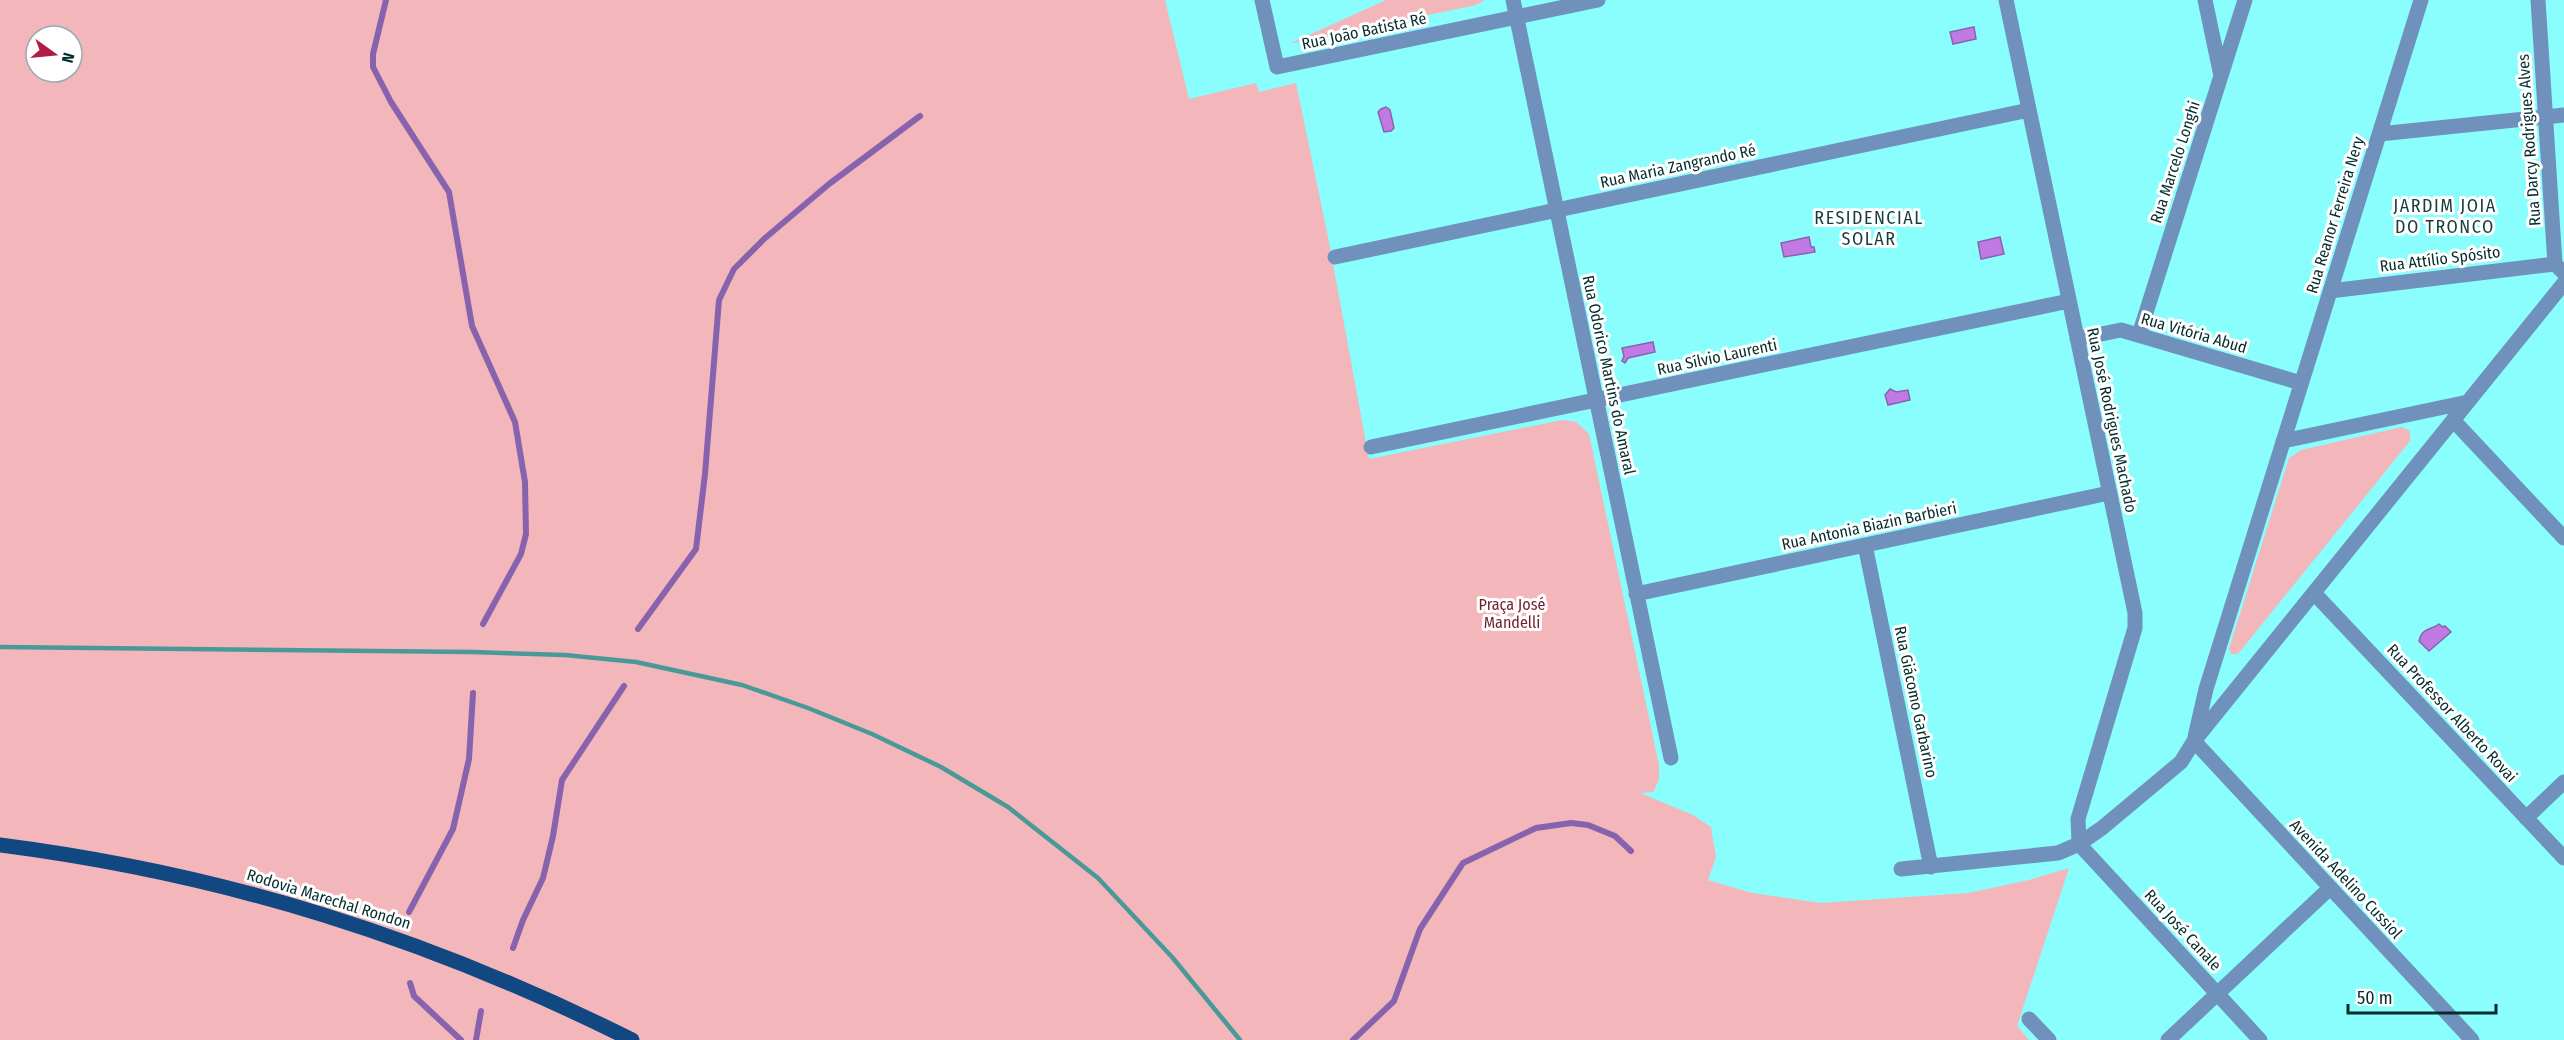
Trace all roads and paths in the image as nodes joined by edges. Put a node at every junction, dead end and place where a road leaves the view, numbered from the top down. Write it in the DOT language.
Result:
graph roads {
  1 [pos="1262,0"];
  2 [pos="1513,0"];
  3 [pos="1598,0"];
  4 [pos="2006,0"];
  5 [pos="2205,0"];
  6 [pos="2245,0"];
  7 [pos="2421,0"];
  8 [pos="2538,0"];
  9 [pos="1516,17"];
  10 [pos="2221,77"];
  11 [pos="2029,110"];
  12 [pos="2564,115"];
  13 [pos="2545,117"];
  14 [pos="2379,134"];
  15 [pos="1557,210"];
  16 [pos="1335,257"];
  17 [pos="2560,269"];
  18 [pos="2564,283"];
  19 [pos="2330,291"];
  20 [pos="2069,301"];
  21 [pos="2139,335"];
  22 [pos="2077,339"];
  23 [pos="2301,383"];
  24 [pos="1596,401"];
  25 [pos="2468,402"];
  26 [pos="2453,420"];
  27 [pos="2283,441"];
  28 [pos="1371,447"];
  29 [pos="2109,493"];
  30 [pos="2564,538"];
  31 [pos="1865,545"];
  32 [pos="2314,593"];
  33 [pos="1636,594"];
  34 [pos="2194,741"];
  35 [pos="1671,758"];
  36 [pos="2564,782"];
  37 [pos="2526,818"];
  38 [pos="2079,844"];
  39 [pos="0,845"];
  40 [pos="2564,858"];
  41 [pos="1931,867"];
  42 [pos="1900,869"];
  43 [pos="2330,888"];
  44 [pos="2218,994"];
  45 [pos="2029,1019"];
  46 [pos="632,1040"];
  47 [pos="2049,1040"];
  48 [pos="2168,1040"];
  49 [pos="2260,1040"];
  50 [pos="2472,1040"];
  1 -- 9 [label="street, Rua João Batista Ré"];
  2 -- 9 [label="street, Rua Odorico Martins do Amaral"];
  3 -- 9 [label="street, Rua João Batista Ré"];
  4 -- 11 [label="street, Rua José Rodrigues Machado"];
  5 -- 10 [label="street"];
  6 -- 10 [label="street, Rua Marcelo Longhi"];
  7 -- 14 [label="street, Rua Reanor Ferreira Nery"];
  8 -- 13 [label="street, Rua Darcy Rodrigues Alves"];
  9 -- 15 [label="street, Rua Odorico Martins do Amaral"];
  10 -- 21 [label="street, Rua Marcelo Longhi"];
  11 -- 15 [label="street, Rua Maria Zangrando Ré"];
  11 -- 20 [label="street, Rua José Rodrigues Machado"];
  12 -- 13 [label="street"];
  13 -- 14 [label="street"];
  13 -- 17 [label="street, Rua Darcy Rodrigues Alves"];
  14 -- 19 [label="street, Rua Reanor Ferreira Nery"];
  15 -- 16 [label="street, Rua Maria Zangrando Ré"];
  15 -- 24 [label="street, Rua Odorico Martins do Amaral"];
  17 -- 19 [label="street, Rua Attílio Spósito"];
  18 -- 25 [label="street"];
  19 -- 23 [label="street, Rua Reanor Ferreira Nery"];
  20 -- 22 [label="street, Rua José Rodrigues Machado"];
  20 -- 24 [label="street, Rua Sílvio Laurenti"];
  21 -- 22 [label="street, Rua Vitória Abud"];
  21 -- 23 [label="street, Rua Vitória Abud"];
  22 -- 29 [label="street, Rua José Rodrigues Machado"];
  23 -- 27 [label="street, Rua Reanor Ferreira Nery"];
  24 -- 28 [label="street, Rua Sílvio Laurenti"];
  24 -- 33 [label="street, Rua Odorico Martins do Amaral"];
  25 -- 26 [label="street"];
  25 -- 27 [label="street"];
  26 -- 30 [label="street"];
  26 -- 32 [label="street"];
  27 -- 34 [label="street, Rua Reanor Ferreira Nery"];
  29 -- 31 [label="street, Rua Antonia Biazin Barbieri"];
  29 -- 38 [label="street, Rua José Rodrigues Machado"];
  31 -- 33 [label="street, Rua Antonia Biazin Barbieri"];
  31 -- 41 [label="street, Rua Giácomo Garbarino"];
  32 -- 34 [label="street"];
  32 -- 37 [label="street, Rua Professor Alberto Rovai"];
  33 -- 35 [label="street, Rua Odorico Martins do Amaral"];
  34 -- 38 [label="street"];
  34 -- 43 [label="street, Avenida Adelino Cussiol"];
  36 -- 37 [label="street"];
  37 -- 40 [label="street, Rua Professor Alberto Rovai"];
  38 -- 41 [label="street"];
  38 -- 44 [label="street, Rua José Canale"];
  39 -- 46 [label="main road, Rodovia Marechal Rondon"];
  41 -- 42 [label="street"];
  43 -- 44 [label="street"];
  43 -- 50 [label="street, Avenida Adelino Cussiol"];
  44 -- 48 [label="street"];
  44 -- 49 [label="street, Rua José Canale"];
  45 -- 47 [label="street"];
}
